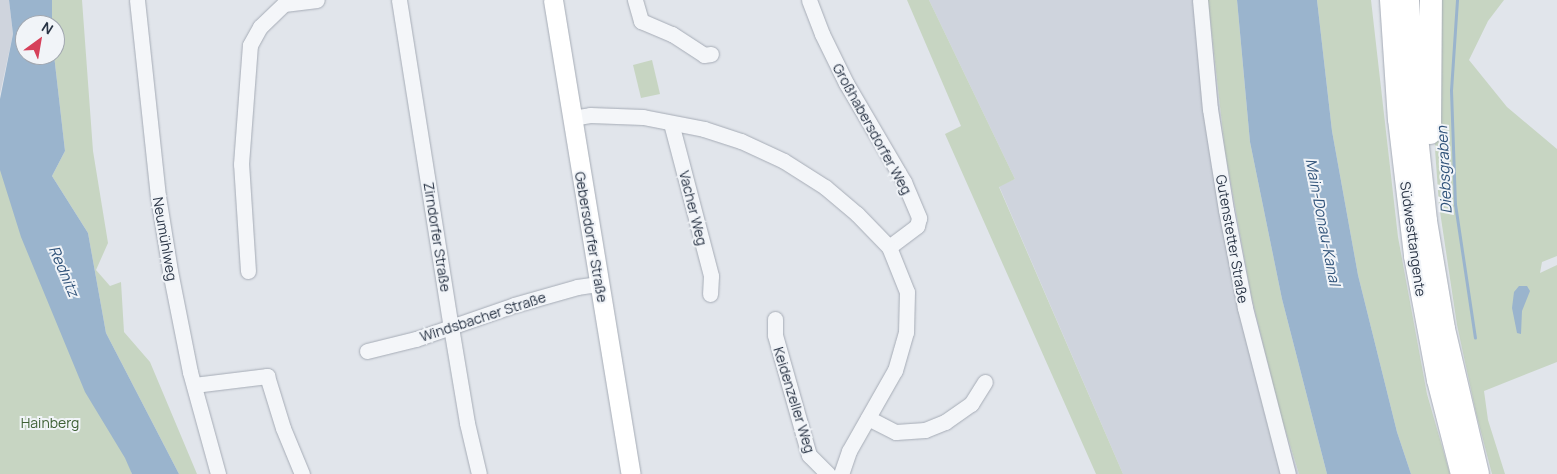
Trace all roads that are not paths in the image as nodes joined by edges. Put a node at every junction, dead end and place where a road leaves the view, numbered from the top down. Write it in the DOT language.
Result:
graph roads {
  1 [pos="137,0"];
  2 [pos="317,0"];
  3 [pos="399,0"];
  4 [pos="553,0"];
  5 [pos="635,0"];
  6 [pos="809,0"];
  7 [pos="1200,0"];
  8 [pos="1375,0"];
  9 [pos="1391,0"];
  10 [pos="1408,0"];
  11 [pos="1431,0"];
  12 [pos="283,2"];
  13 [pos="711,54"];
  14 [pos="572,118"];
  15 [pos="1399,119"];
  16 [pos="671,122"];
  17 [pos="1430,244"];
  18 [pos="889,247"];
  19 [pos="248,271"];
  20 [pos="600,284"];
  21 [pos="710,294"];
  22 [pos="775,319"];
  23 [pos="451,327"];
  24 [pos="367,351"];
  25 [pos="986,382"];
  26 [pos="194,385"];
  27 [pos="868,418"];
  28 [pos="218,474"];
  29 [pos="302,474"];
  30 [pos="479,474"];
  31 [pos="631,474"];
  32 [pos="828,474"];
  33 [pos="841,474"];
  34 [pos="1288,474"];
  35 [pos="1462,474"];
  36 [pos="1478,474"];
  1 -- 26 [label="street, Neumühlweg"];
  2 -- 12 [label="street"];
  3 -- 23 [label="street, Zirndorfer Straße"];
  4 -- 14 [label="main road, Gebersdorfer Straße"];
  5 -- 13 [label="street"];
  6 -- 18 [label="street, Großhabersdorfer Weg"];
  7 -- 34 [label="street, Gutenstetter Straße"];
  8 -- 15 [label="highway"];
  9 -- 15 [label="highway, Südwesttangente"];
  10 -- 17 [label="highway, Südwesttangente"];
  11 -- 17 [label="highway"];
  12 -- 19 [label="street"];
  14 -- 16 [label="street"];
  14 -- 20 [label="main road, Gebersdorfer Straße"];
  15 -- 35 [label="highway, Südwesttangente"];
  16 -- 18 [label="street"];
  16 -- 21 [label="street, Vacher Weg"];
  17 -- 36 [label="highway, Südwesttangente"];
  18 -- 27 [label="street"];
  20 -- 23 [label="street, Windsbacher Straße"];
  20 -- 31 [label="main road, Gebersdorfer Straße"];
  22 -- 32 [label="street, Keidenzeller Weg"];
  23 -- 24 [label="street, Windsbacher Straße"];
  23 -- 30 [label="street, Zirndorfer Straße"];
  25 -- 27 [label="street"];
  26 -- 28 [label="street, Neumühlweg"];
  26 -- 29 [label="street"];
  27 -- 33 [label="street"];
}
